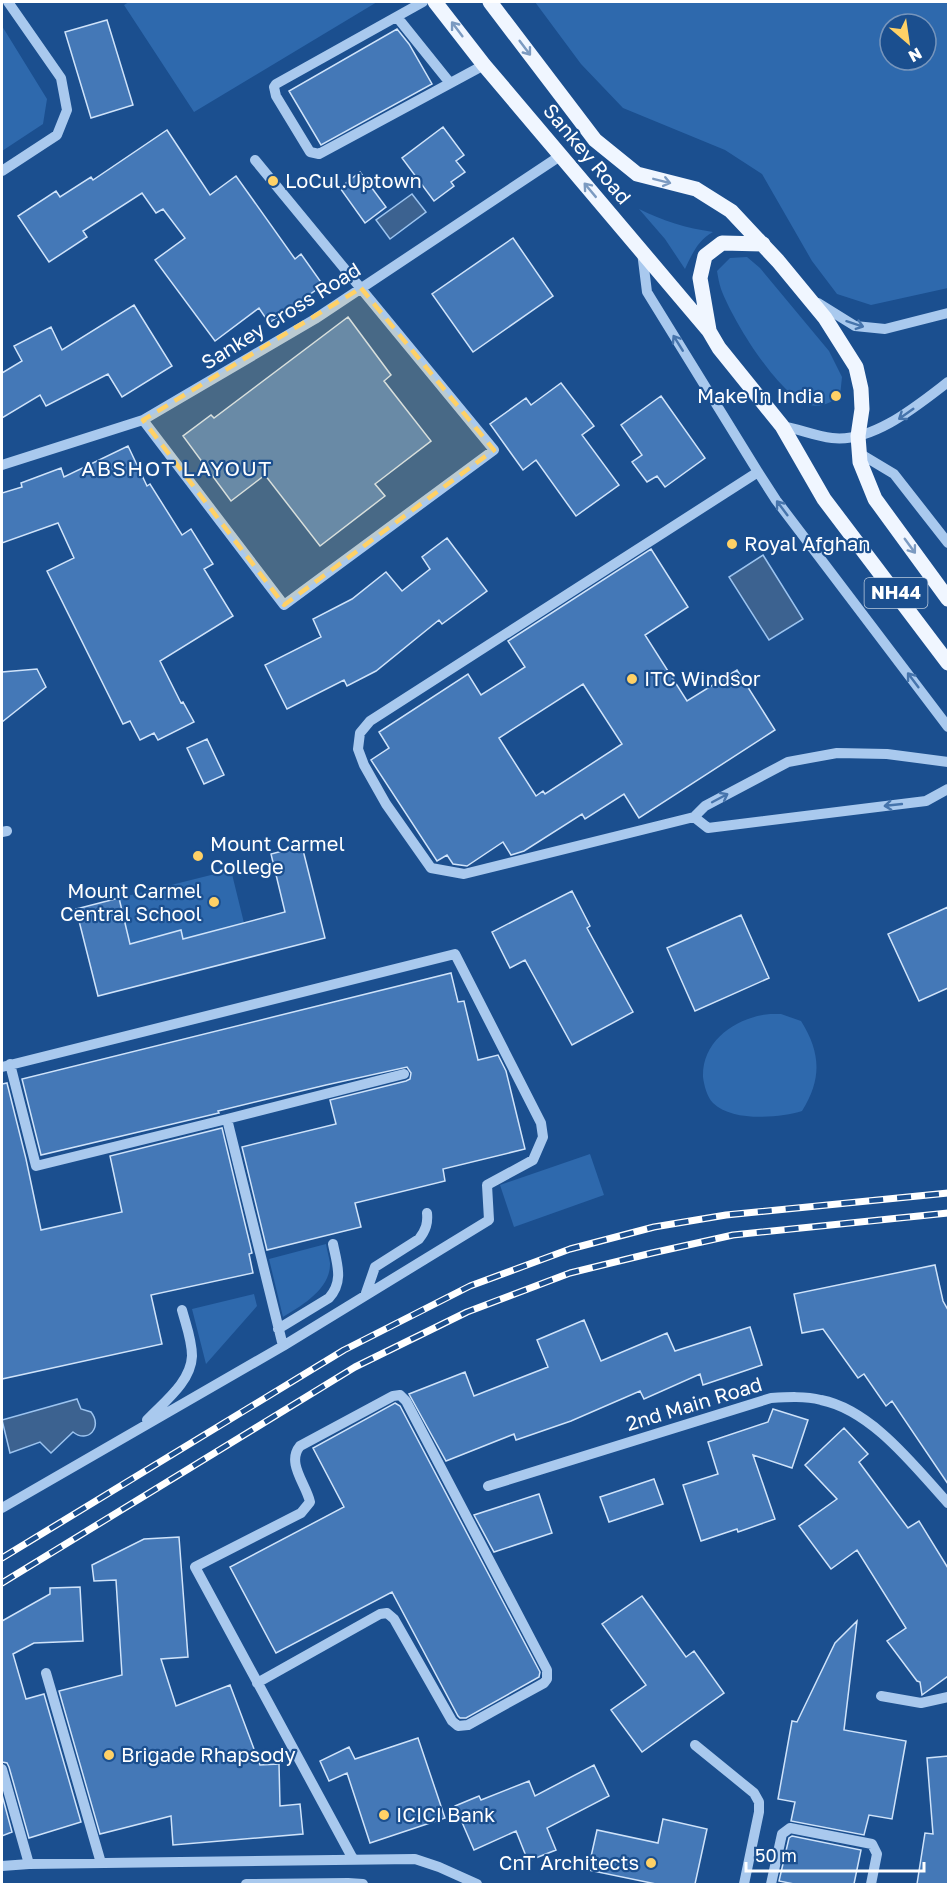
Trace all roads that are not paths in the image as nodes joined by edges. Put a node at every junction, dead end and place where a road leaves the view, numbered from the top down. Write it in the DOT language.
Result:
graph roads {
  1 [pos="8,2"];
  2 [pos="423,2"];
  3 [pos="435,2"];
  4 [pos="490,2"];
  5 [pos="397,17"];
  6 [pos="484,65"];
  7 [pos="450,83"];
  8 [pos="560,156"];
  9 [pos="255,160"];
  10 [pos="2,171"];
  11 [pos="763,244"];
  12 [pos="641,250"];
  13 [pos="362,288"];
  14 [pos="806,294"];
  15 [pos="948,313"];
  16 [pos="709,331"];
  17 [pos="948,382"];
  18 [pos="143,420"];
  19 [pos="782,426"];
  20 [pos="858,436"];
  21 [pos="859,453"];
  22 [pos="2,465"];
  23 [pos="758,472"];
  24 [pos="948,543"];
  25 [pos="948,599"];
  26 [pos="948,663"];
  27 [pos="948,727"];
  28 [pos="948,762"];
  29 [pos="948,789"];
  30 [pos="694,817"];
  31 [pos="6,1066"];
  32 [pos="404,1074"];
  33 [pos="227,1119"];
  34 [pos="427,1213"];
  35 [pos="333,1244"];
  36 [pos="366,1293"];
  37 [pos="182,1310"];
  38 [pos="278,1329"];
  39 [pos="283,1346"];
  40 [pos="139,1429"];
  41 [pos="488,1486"];
  42 [pos="948,1503"];
  43 [pos="2,1508"];
  44 [pos="46,1673"];
  45 [pos="257,1683"];
  46 [pos="881,1696"];
  47 [pos="948,1697"];
  48 [pos="695,1745"];
  49 [pos="2,1768"];
  50 [pos="353,1859"];
  51 [pos="101,1863"];
  52 [pos="29,1864"];
  53 [pos="2,1866"];
  54 [pos="246,1884"];
  55 [pos="363,1884"];
  56 [pos="477,1884"];
  57 [pos="744,1884"];
  58 [pos="771,1884"];
  59 [pos="871,1884"];
  1 -- 10 [label="street"];
  2 -- 5 [label="street"];
  6 -- 3 [label="main road, Sankey Road, one-way"];
  4 -- 11 [label="main road, Sankey Road, one-way"];
  5 -- 7 [label="street"];
  5 -- 7 [label="street"];
  6 -- 7 [label="street"];
  6 -- 8 [label="main road, Sankey Road"];
  12 -- 8 [label="main road, Sankey Road, one-way"];
  8 -- 13 [label="street, Sankey Cross Road"];
  9 -- 13 [label="street"];
  11 -- 14 [label="main road, Sankey Road"];
  11 -- 16 [label="main road, Sankey Road"];
  12 -- 16 [label="main road, Sankey Road"];
  23 -- 12 [label="street, one-way"];
  13 -- 18 [label="street, Sankey Cross Road"];
  13 -- 18 [label="street"];
  14 -- 15 [label="street, one-way"];
  14 -- 20 [label="main road, Sankey Road"];
  16 -- 19 [label="main road, Sankey Road"];
  17 -- 20 [label="street, one-way"];
  18 -- 22 [label="street, Sankey Cross Road"];
  19 -- 20 [label="street"];
  19 -- 26 [label="main road, NH44"];
  20 -- 21 [label="main road, NH44"];
  21 -- 24 [label="street"];
  21 -- 25 [label="main road, NH44, one-way"];
  27 -- 23 [label="street, one-way"];
  23 -- 30 [label="street"];
  30 -- 28 [label="street, one-way"];
  29 -- 30 [label="street, one-way"];
  31 -- 33 [label="street"];
  31 -- 36 [label="street"];
  32 -- 33 [label="street"];
  33 -- 38 [label="street"];
  34 -- 36 [label="street"];
  35 -- 38 [label="street"];
  36 -- 39 [label="street"];
  37 -- 40 [label="street"];
  38 -- 39 [label="street"];
  39 -- 40 [label="street"];
  40 -- 43 [label="street"];
  41 -- 42 [label="street, 2nd Main Road"];
  44 -- 51 [label="street"];
  45 -- 45 [label="street"];
  45 -- 50 [label="street"];
  46 -- 47 [label="street"];
  48 -- 57 [label="street"];
  49 -- 52 [label="street"];
  50 -- 51 [label="street"];
  50 -- 56 [label="street"];
  51 -- 52 [label="street"];
  52 -- 53 [label="street"];
  54 -- 55 [label="street"];
  58 -- 59 [label="street"];
}
